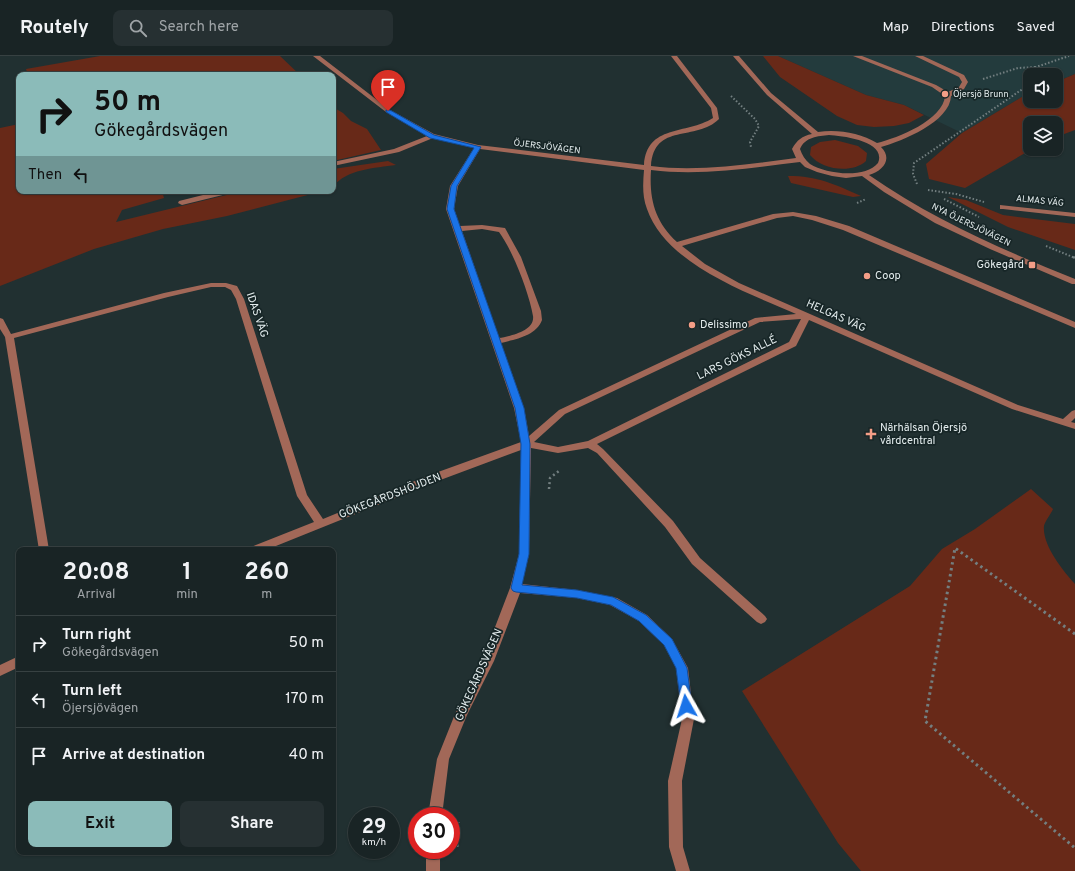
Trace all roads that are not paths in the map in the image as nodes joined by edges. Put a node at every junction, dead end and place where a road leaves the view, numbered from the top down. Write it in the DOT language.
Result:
graph roads {
  1 [pos="316,56"];
  2 [pos="674,56"];
  3 [pos="736,56"];
  4 [pos="856,56"];
  5 [pos="918,56"];
  6 [pos="871,58"];
  7 [pos="948,95"];
  8 [pos="817,135"];
  9 [pos="432,136"];
  10 [pos="875,146"];
  11 [pos="478,147"];
  12 [pos="800,160"];
  13 [pos="336,163"];
  14 [pos="647,168"];
  15 [pos="863,174"];
  16 [pos="216,194"];
  17 [pos="182,203"];
  18 [pos="1003,207"];
  19 [pos="1075,215"];
  20 [pos="457,229"];
  21 [pos="675,245"];
  22 [pos="1075,282"];
  23 [pos="807,316"];
  24 [pos="0,321"];
  25 [pos="1075,325"];
  26 [pos="8,337"];
  27 [pos="496,342"];
  28 [pos="1075,413"];
  29 [pos="1064,423"];
  30 [pos="1075,426"];
  31 [pos="526,444"];
  32 [pos="590,444"];
  33 [pos="320,523"];
  34 [pos="43,547"];
  35 [pos="261,547"];
  36 [pos="516,588"];
  37 [pos="761,619"];
  38 [pos="16,663"];
  39 [pos="0,671"];
  40 [pos="436,807"];
  41 [pos="433,859"];
  42 [pos="432,871"];
  43 [pos="683,871"];
  1 -- 9 [label="street, ÖJERSJÖVÄGEN"];
  2 -- 14 [label="street, HELGAS VÄG"];
  3 -- 8 [label="street"];
  4 -- 6 [label="street"];
  5 -- 7 [label="street"];
  6 -- 7 [label="street"];
  7 -- 10 [label="street"];
  8 -- 10 [label="street"];
  8 -- 12 [label="street"];
  9 -- 11 [label="street, ÖJERSJÖVÄGEN"];
  9 -- 13 [label="street"];
  10 -- 15 [label="street"];
  11 -- 14 [label="street, ÖJERSJÖVÄGEN"];
  11 -- 20 [label="street, GÖKEGÅRDSVÄGEN"];
  12 -- 14 [label="street, ÖJERSJÖVÄGEN"];
  12 -- 15 [label="street"];
  14 -- 21 [label="street, HELGAS VÄG"];
  15 -- 22 [label="street, NYA ÖJERSJÖVÄGEN"];
  16 -- 17 [label="street"];
  18 -- 19 [label="street, ALMAS VÄG"];
  20 -- 27 [label="street, GÖKEGÅRDSVÄGEN"];
  20 -- 27 [label="street"];
  21 -- 23 [label="street, HELGAS VÄG"];
  21 -- 25 [label="street"];
  23 -- 29 [label="street, HELGAS VÄG"];
  23 -- 31 [label="street, LARS GÖKS ALLÉ"];
  23 -- 32 [label="street, LARS GÖKS ALLÉ"];
  24 -- 26 [label="street"];
  26 -- 33 [label="street, IDAS VÄG"];
  26 -- 34 [label="street"];
  27 -- 31 [label="street, GÖKEGÅRDSVÄGEN"];
  28 -- 29 [label="street"];
  29 -- 30 [label="street, HELGAS VÄG"];
  31 -- 32 [label="street, LARS GÖKS ALLÉ"];
  31 -- 33 [label="street, GÖKEGÅRDSHÖJDEN"];
  31 -- 36 [label="street, GÖKEGÅRDSVÄGEN"];
  32 -- 37 [label="street"];
  33 -- 35 [label="street, GÖKEGÅRDSHÖJDEN"];
  36 -- 40 [label="street, GÖKEGÅRDSVÄGEN"];
  36 -- 43 [label="street"];
  38 -- 39 [label="street"];
  41 -- 42 [label="street"];
}
